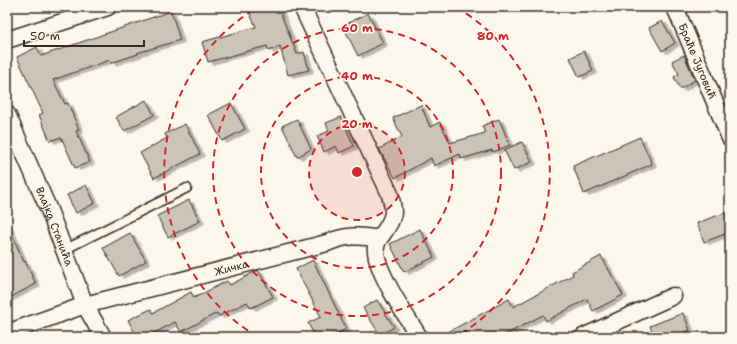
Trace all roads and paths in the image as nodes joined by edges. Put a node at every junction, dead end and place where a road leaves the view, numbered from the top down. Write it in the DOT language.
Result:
graph roads {
  1 [pos="108,7"];
  2 [pos="302,7"];
  3 [pos="674,7"];
  4 [pos="7,40"];
  5 [pos="7,114"];
  6 [pos="730,138"];
  7 [pos="187,188"];
  8 [pos="379,239"];
  9 [pos="64,250"];
  10 [pos="673,296"];
  11 [pos="85,305"];
  12 [pos="7,333"];
  13 [pos="103,337"];
  14 [pos="419,337"];
  15 [pos="583,337"];
  1 -- 4 [label="street"];
  2 -- 8 [label="street"];
  3 -- 6 [label="street, Браће Југовић"];
  5 -- 9 [label="street, Влајка Станића"];
  7 -- 9 [label="lane"];
  8 -- 11 [label="street, Жичка"];
  8 -- 14 [label="street"];
  9 -- 11 [label="street, Влајка Станића"];
  10 -- 15 [label="street"];
  11 -- 12 [label="street, Жичка"];
  11 -- 13 [label="street, Влајка Станића"];
}
